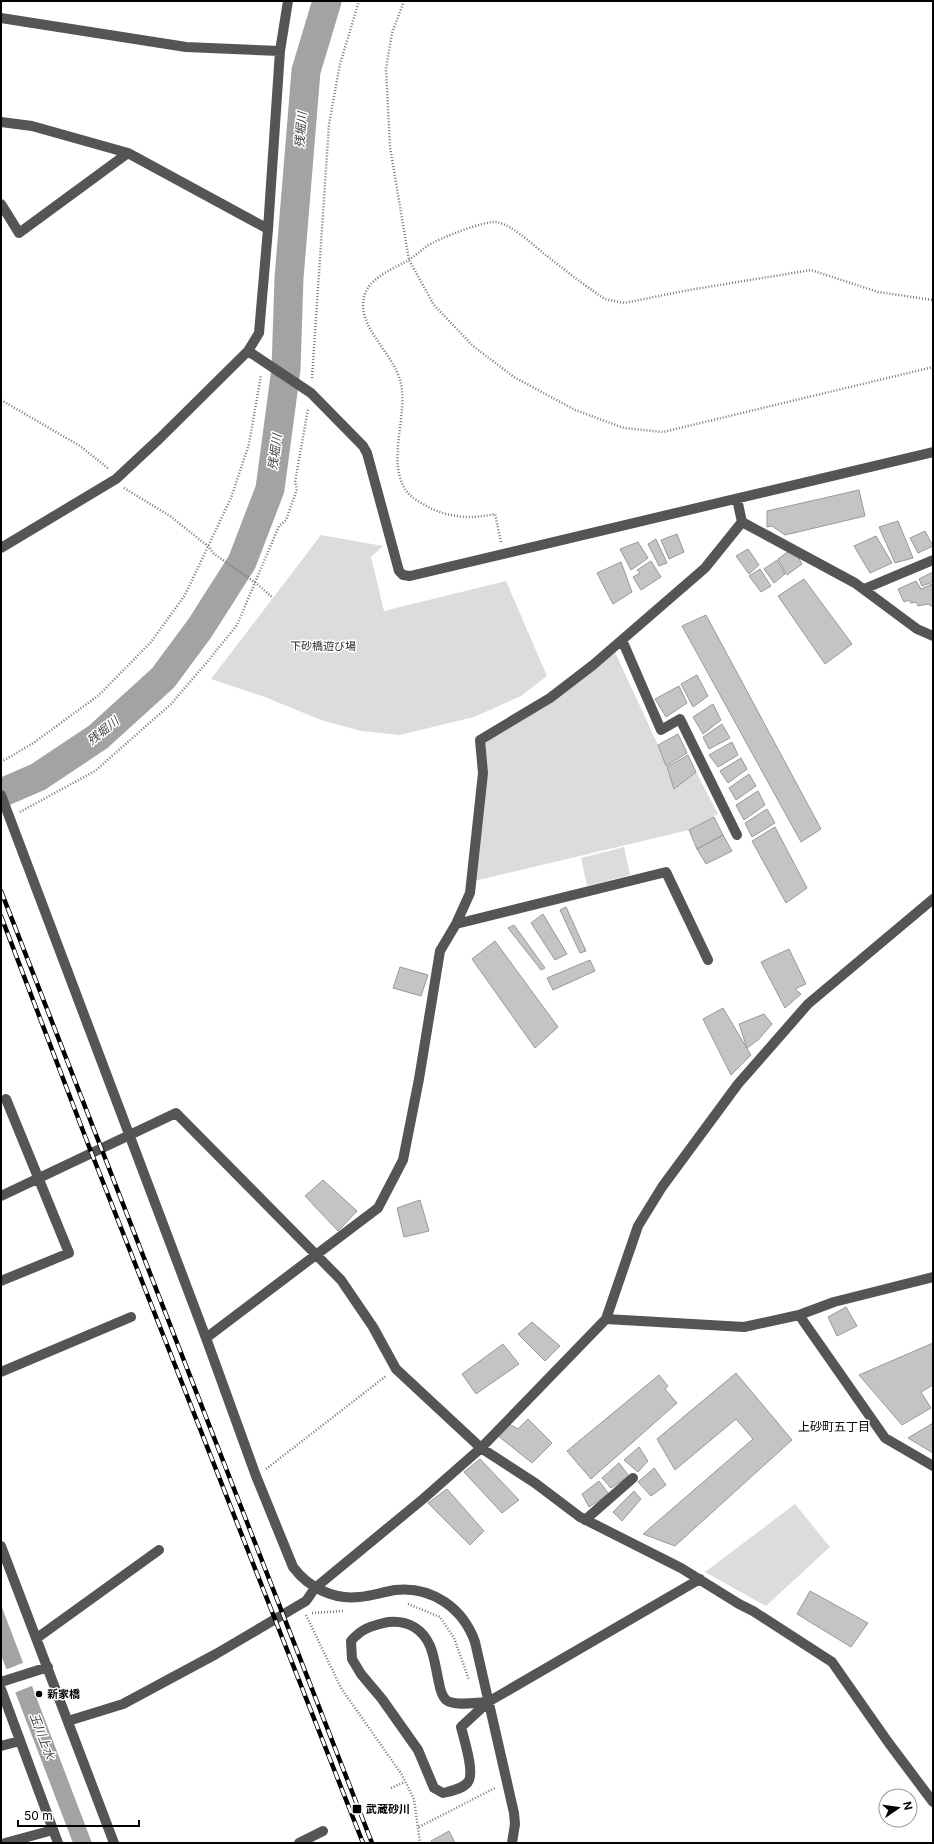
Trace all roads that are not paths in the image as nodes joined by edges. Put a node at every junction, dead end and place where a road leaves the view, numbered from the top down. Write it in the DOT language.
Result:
graph roads {
  1 [pos="288,1"];
  2 [pos="1,18"];
  3 [pos="280,51"];
  4 [pos="1,122"];
  5 [pos="128,152"];
  6 [pos="1,204"];
  7 [pos="268,229"];
  8 [pos="248,351"];
  9 [pos="933,452"];
  10 [pos="736,499"];
  11 [pos="742,522"];
  12 [pos="1,548"];
  13 [pos="933,560"];
  14 [pos="864,590"];
  15 [pos="933,636"];
  16 [pos="622,640"];
  17 [pos="1,795"];
  18 [pos="737,835"];
  19 [pos="933,899"];
  20 [pos="456,924"];
  21 [pos="708,960"];
  22 [pos="6,1099"];
  23 [pos="129,1135"];
  24 [pos="38,1178"];
  25 [pos="1,1196"];
  26 [pos="316,1255"];
  27 [pos="933,1277"];
  28 [pos="1,1281"];
  29 [pos="799,1315"];
  30 [pos="132,1318"];
  31 [pos="606,1319"];
  32 [pos="206,1338"];
  33 [pos="1,1372"];
  34 [pos="481,1448"];
  35 [pos="933,1466"];
  36 [pos="633,1478"];
  37 [pos="585,1520"];
  38 [pos="1,1546"];
  39 [pos="159,1550"];
  40 [pos="700,1579"];
  41 [pos="315,1588"];
  42 [pos="37,1638"];
  43 [pos="43,1668"];
  44 [pos="4,1681"];
  45 [pos="1,1689"];
  46 [pos="488,1702"];
  47 [pos="68,1721"];
  48 [pos="20,1741"];
  49 [pos="1,1746"];
  50 [pos="933,1802"];
  51 [pos="54,1830"];
  52 [pos="323,1831"];
  53 [pos="5,1843"];
  54 [pos="58,1843"];
  55 [pos="114,1843"];
  56 [pos="299,1843"];
  57 [pos="512,1843"];
  1 -- 3 [label="street"];
  2 -- 3 [label="street"];
  3 -- 7 [label="street"];
  4 -- 5 [label="street"];
  5 -- 6 [label="street"];
  5 -- 7 [label="street"];
  7 -- 8 [label="street"];
  8 -- 10 [label="street"];
  8 -- 12 [label="street"];
  9 -- 10 [label="street"];
  10 -- 11 [label="street"];
  11 -- 14 [label="street"];
  11 -- 16 [label="street"];
  13 -- 14 [label="street"];
  14 -- 15 [label="street"];
  16 -- 18 [label="street"];
  16 -- 20 [label="street"];
  17 -- 23 [label="street"];
  19 -- 31 [label="street"];
  20 -- 21 [label="street"];
  20 -- 26 [label="street"];
  22 -- 24 [label="street"];
  23 -- 24 [label="street"];
  23 -- 26 [label="street"];
  23 -- 32 [label="street"];
  24 -- 25 [label="street"];
  24 -- 28 [label="street"];
  26 -- 32 [label="street"];
  26 -- 34 [label="street"];
  27 -- 29 [label="street"];
  29 -- 31 [label="street"];
  29 -- 35 [label="street"];
  30 -- 33 [label="street"];
  31 -- 34 [label="street"];
  32 -- 41 [label="street"];
  34 -- 37 [label="street"];
  34 -- 41 [label="street"];
  36 -- 37 [label="street"];
  37 -- 40 [label="street"];
  38 -- 42 [label="street"];
  39 -- 42 [label="street"];
  40 -- 46 [label="street"];
  40 -- 50 [label="street"];
  41 -- 46 [label="street"];
  41 -- 47 [label="street"];
  42 -- 43 [label="street"];
  43 -- 44 [label="street"];
  43 -- 47 [label="street"];
  45 -- 48 [label="street"];
  46 -- 46 [label="street"];
  46 -- 57 [label="street"];
  47 -- 55 [label="street"];
  48 -- 49 [label="street"];
  48 -- 51 [label="street"];
  51 -- 53 [label="street"];
  51 -- 54 [label="street"];
  52 -- 56 [label="street"];
}
